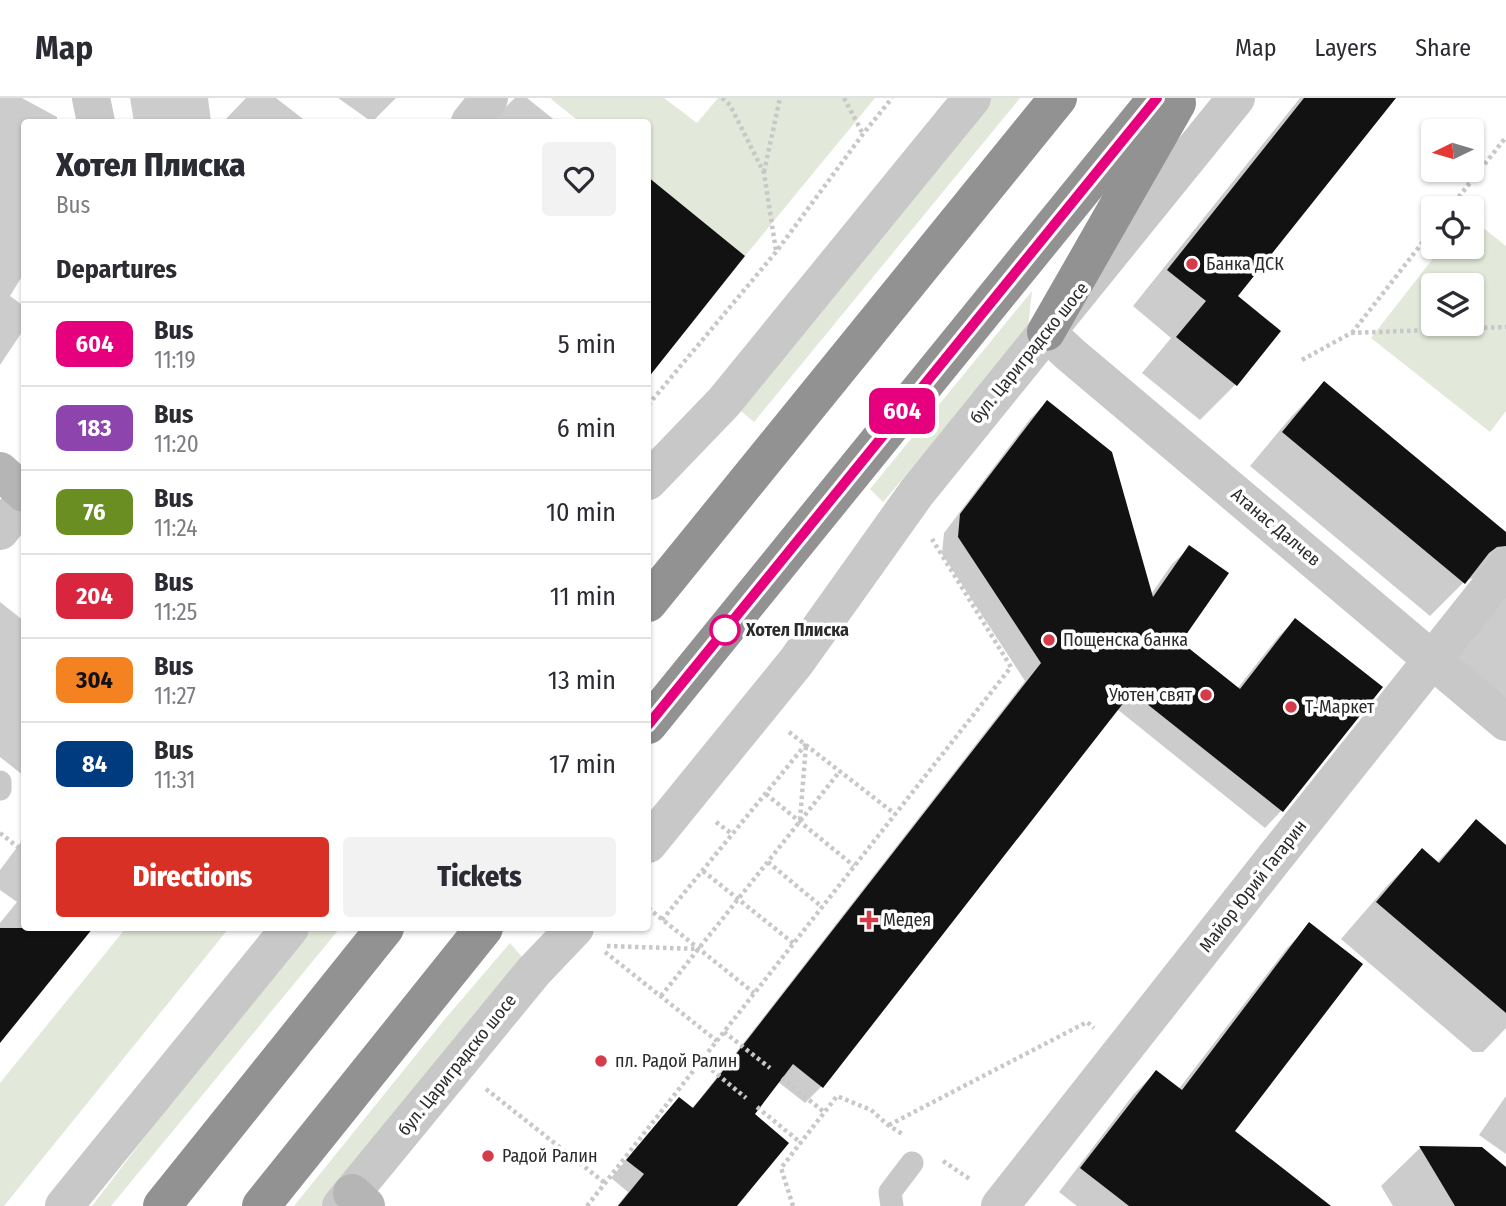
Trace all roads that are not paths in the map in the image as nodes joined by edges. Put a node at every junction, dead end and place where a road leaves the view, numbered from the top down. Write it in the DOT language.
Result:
graph roads {
  1 [pos="489,98"];
  2 [pos="972,98"];
  3 [pos="1058,98"];
  4 [pos="1157,98"];
  5 [pos="1180,98"];
  6 [pos="1236,98"];
  7 [pos="472,119"];
  8 [pos="1046,332"];
  9 [pos="0,471"];
  10 [pos="651,478"];
  11 [pos="21,490"];
  12 [pos="21,504"];
  13 [pos="0,531"];
  14 [pos="1506,567"];
  15 [pos="651,599"];
  16 [pos="1432,659"];
  17 [pos="651,721"];
  18 [pos="1506,722"];
  19 [pos="0,782"];
  20 [pos="0,789"];
  21 [pos="651,840"];
  22 [pos="288,931"];
  23 [pos="383,931"];
  24 [pos="482,931"];
  25 [pos="572,931"];
  26 [pos="912,1163"];
  27 [pos="353,1202"];
  28 [pos="64,1206"];
  29 [pos="162,1206"];
  30 [pos="261,1206"];
  31 [pos="892,1206"];
  32 [pos="1000,1206"];
  1 -- 7 [label="street"];
  2 -- 10 [label="street"];
  3 -- 15 [label="highway"];
  4 -- 17 [label="highway"];
  5 -- 8 [label="highway"];
  6 -- 8 [label="street, бул. Цариградско шосе"];
  8 -- 16 [label="street, Атанас Далчев"];
  8 -- 21 [label="street, бул. Цариградско шосе"];
  9 -- 11 [label="street"];
  12 -- 13 [label="street"];
  14 -- 16 [label="street, Майор Юрий Гагарин"];
  16 -- 18 [label="street, Атанас Далчев"];
  16 -- 32 [label="street, Майор Юрий Гагарин"];
  19 -- 20 [label="lane"];
  22 -- 28 [label="street"];
  23 -- 29 [label="highway"];
  24 -- 30 [label="highway"];
  25 -- 27 [label="street, бул. Цариградско шосе"];
  26 -- 31 [label="lane"];
}
